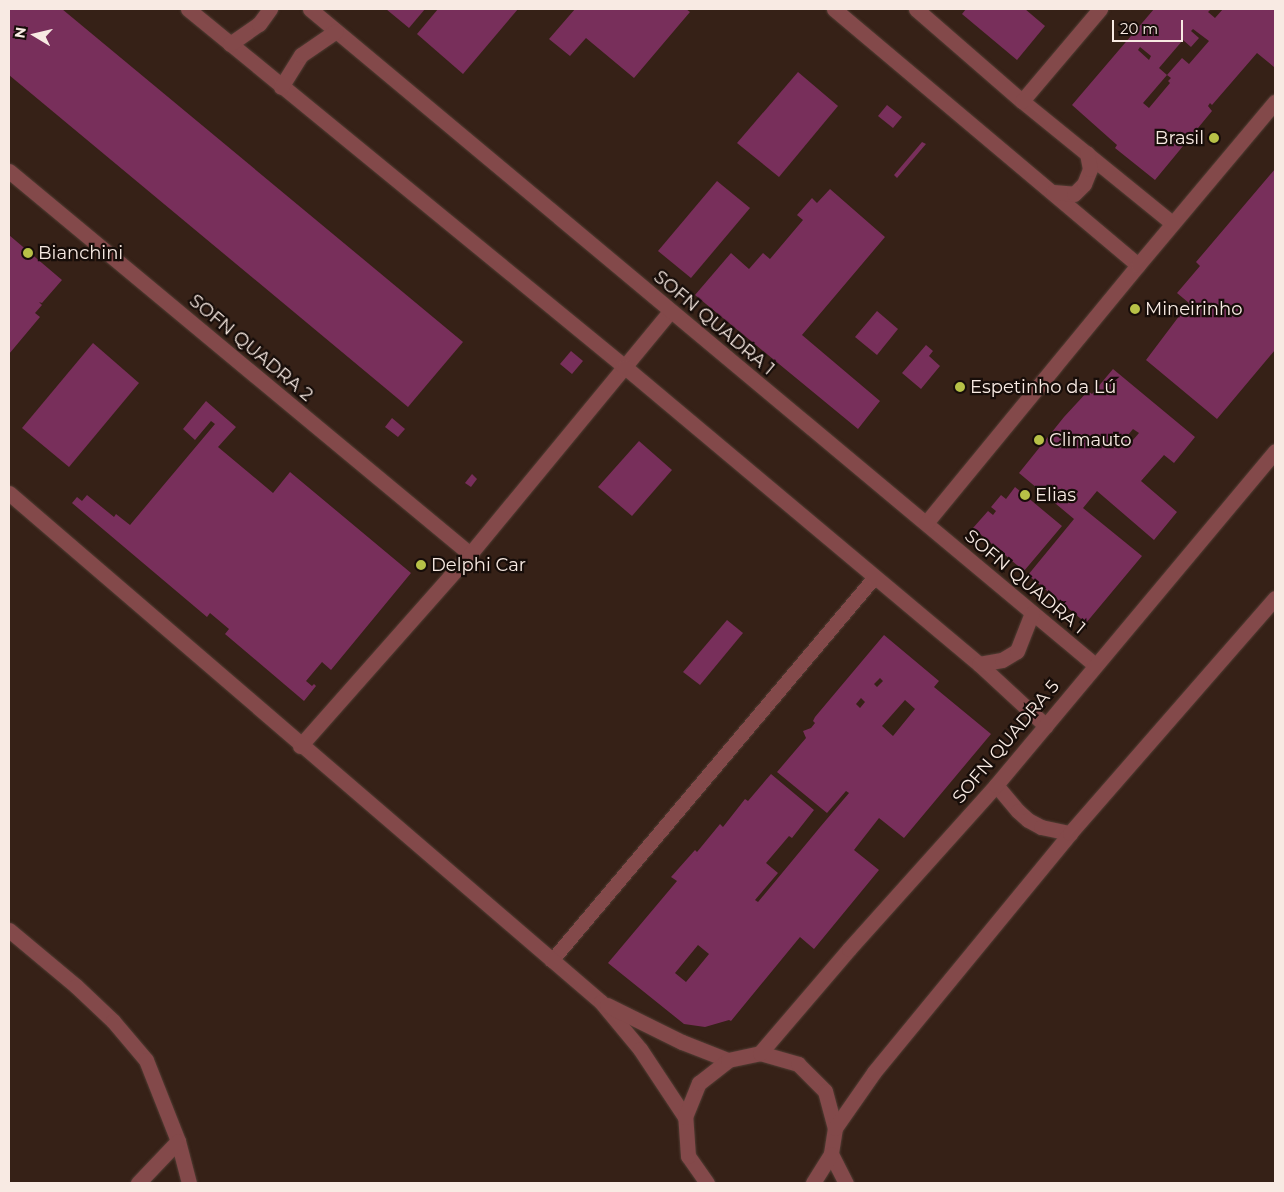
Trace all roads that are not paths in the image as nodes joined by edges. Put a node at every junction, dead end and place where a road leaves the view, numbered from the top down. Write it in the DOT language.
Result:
graph roads {
  1 [pos="188,9"];
  2 [pos="270,9"];
  3 [pos="310,9"];
  4 [pos="834,9"];
  5 [pos="916,9"];
  6 [pos="1100,9"];
  7 [pos="336,31"];
  8 [pos="230,44"];
  9 [pos="281,87"];
  10 [pos="1022,101"];
  11 [pos="1275,102"];
  12 [pos="1087,152"];
  13 [pos="9,171"];
  14 [pos="1053,192"];
  15 [pos="1172,223"];
  16 [pos="1138,264"];
  17 [pos="670,311"];
  18 [pos="625,367"];
  19 [pos="1275,451"];
  20 [pos="9,493"];
  21 [pos="926,524"];
  22 [pos="470,554"];
  23 [pos="874,579"];
  24 [pos="1275,598"];
  25 [pos="1032,613"];
  26 [pos="979,664"];
  27 [pos="1095,665"];
  28 [pos="1046,726"];
  29 [pos="300,746"];
  30 [pos="996,784"];
  31 [pos="1070,833"];
  32 [pos="9,930"];
  33 [pos="552,961"];
  34 [pos="602,1002"];
  35 [pos="760,1053"];
  36 [pos="728,1060"];
  37 [pos="684,1117"];
  38 [pos="836,1128"];
  39 [pos="178,1141"];
  40 [pos="831,1154"];
  41 [pos="138,1183"];
  42 [pos="189,1183"];
  43 [pos="707,1183"];
  44 [pos="813,1183"];
  45 [pos="846,1183"];
  1 -- 8 [label="street"];
  2 -- 8 [label="street"];
  3 -- 7 [label="street, SOFN QUADRA 1"];
  4 -- 14 [label="street"];
  5 -- 10 [label="street"];
  6 -- 10 [label="street"];
  7 -- 9 [label="street"];
  7 -- 17 [label="street, SOFN QUADRA 1"];
  8 -- 9 [label="street"];
  9 -- 18 [label="street"];
  10 -- 12 [label="street"];
  11 -- 15 [label="street"];
  12 -- 14 [label="street"];
  12 -- 15 [label="street"];
  13 -- 22 [label="street, SOFN QUADRA 2"];
  14 -- 16 [label="street"];
  15 -- 16 [label="street"];
  16 -- 21 [label="street"];
  17 -- 18 [label="street"];
  17 -- 21 [label="street, SOFN QUADRA 1"];
  18 -- 22 [label="street"];
  18 -- 23 [label="street"];
  19 -- 27 [label="street, SOFN QUADRA 5"];
  20 -- 29 [label="street"];
  21 -- 25 [label="street, SOFN QUADRA 1"];
  22 -- 29 [label="street"];
  23 -- 26 [label="street"];
  23 -- 33 [label="lane"];
  24 -- 31 [label="street"];
  25 -- 26 [label="street"];
  25 -- 27 [label="street, SOFN QUADRA 1"];
  26 -- 28 [label="street"];
  27 -- 28 [label="street, SOFN QUADRA 5"];
  28 -- 30 [label="street, SOFN QUADRA 5"];
  29 -- 33 [label="street"];
  30 -- 31 [label="street"];
  30 -- 35 [label="street, SOFN QUADRA 5"];
  31 -- 38 [label="street"];
  32 -- 39 [label="street"];
  33 -- 34 [label="street"];
  34 -- 36 [label="street"];
  34 -- 37 [label="street"];
  35 -- 36 [label="street"];
  35 -- 38 [label="street"];
  36 -- 37 [label="street"];
  37 -- 43 [label="street"];
  38 -- 40 [label="street"];
  39 -- 41 [label="street"];
  39 -- 42 [label="street"];
  40 -- 44 [label="street"];
  40 -- 45 [label="street"];
}
